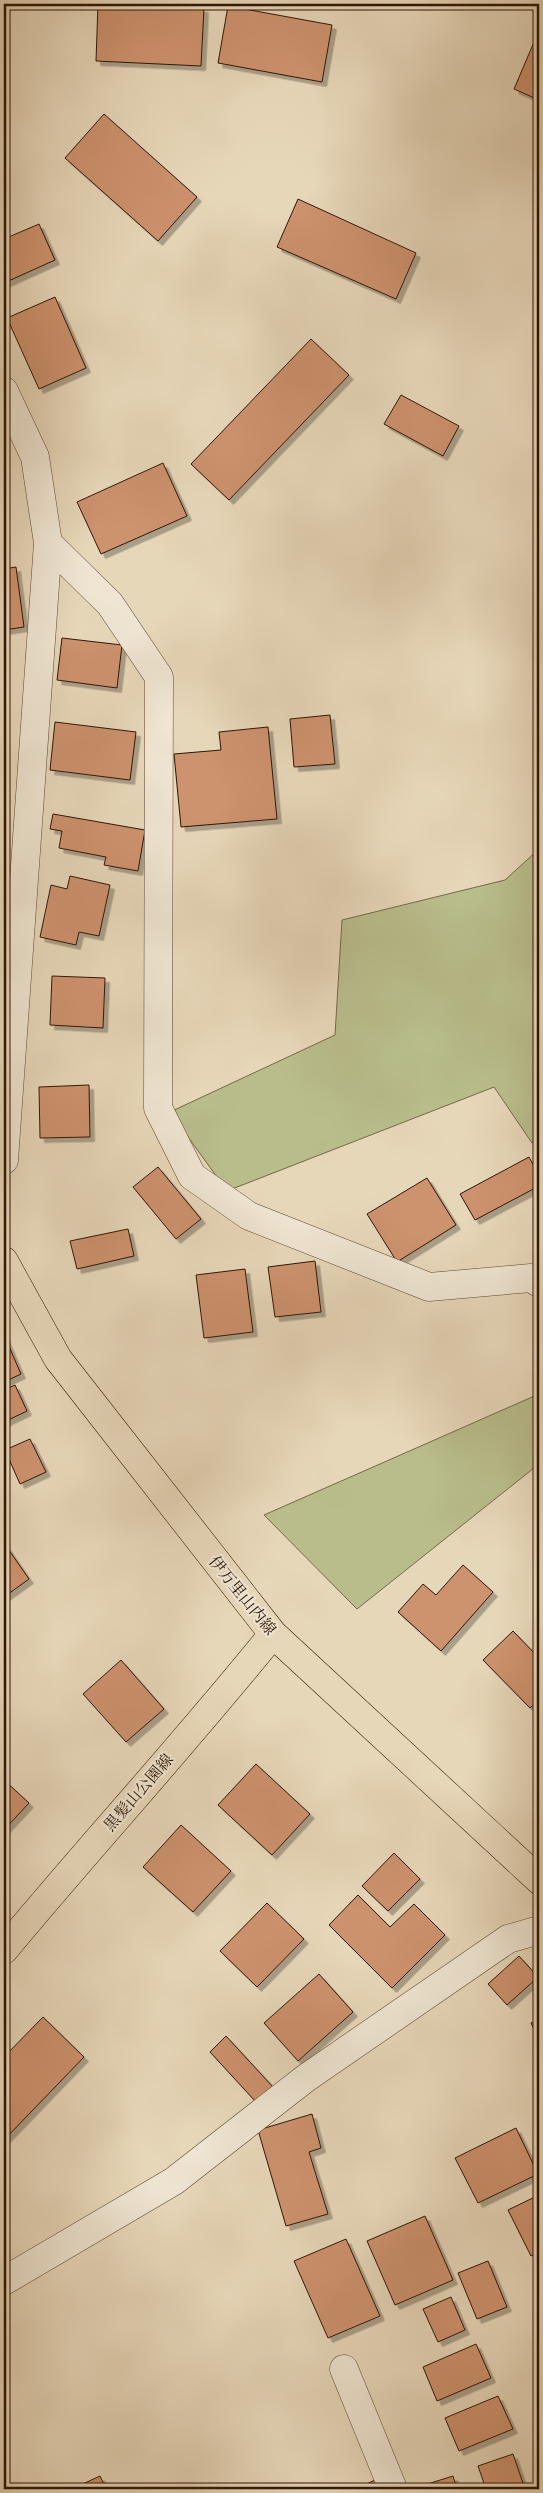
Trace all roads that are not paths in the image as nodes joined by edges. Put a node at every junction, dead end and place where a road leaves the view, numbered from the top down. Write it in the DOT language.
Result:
graph roads {
  1 [pos="4,392"];
  2 [pos="48,543"];
  3 [pos="4,1160"];
  4 [pos="4,1261"];
  5 [pos="539,1283"];
  6 [pos="273,1634"];
  7 [pos="539,1880"];
  8 [pos="539,1930"];
  9 [pos="4,1950"];
  10 [pos="4,2281"];
  11 [pos="344,2369"];
  12 [pos="393,2489"];
  1 -- 2 [label="street"];
  2 -- 3 [label="street"];
  2 -- 5 [label="street"];
  4 -- 6 [label="main road, 伊万里山内線"];
  6 -- 7 [label="main road, 伊万里山内線"];
  6 -- 9 [label="main road, 黒髪山公園線"];
  8 -- 10 [label="street"];
  11 -- 12 [label="street"];
}
